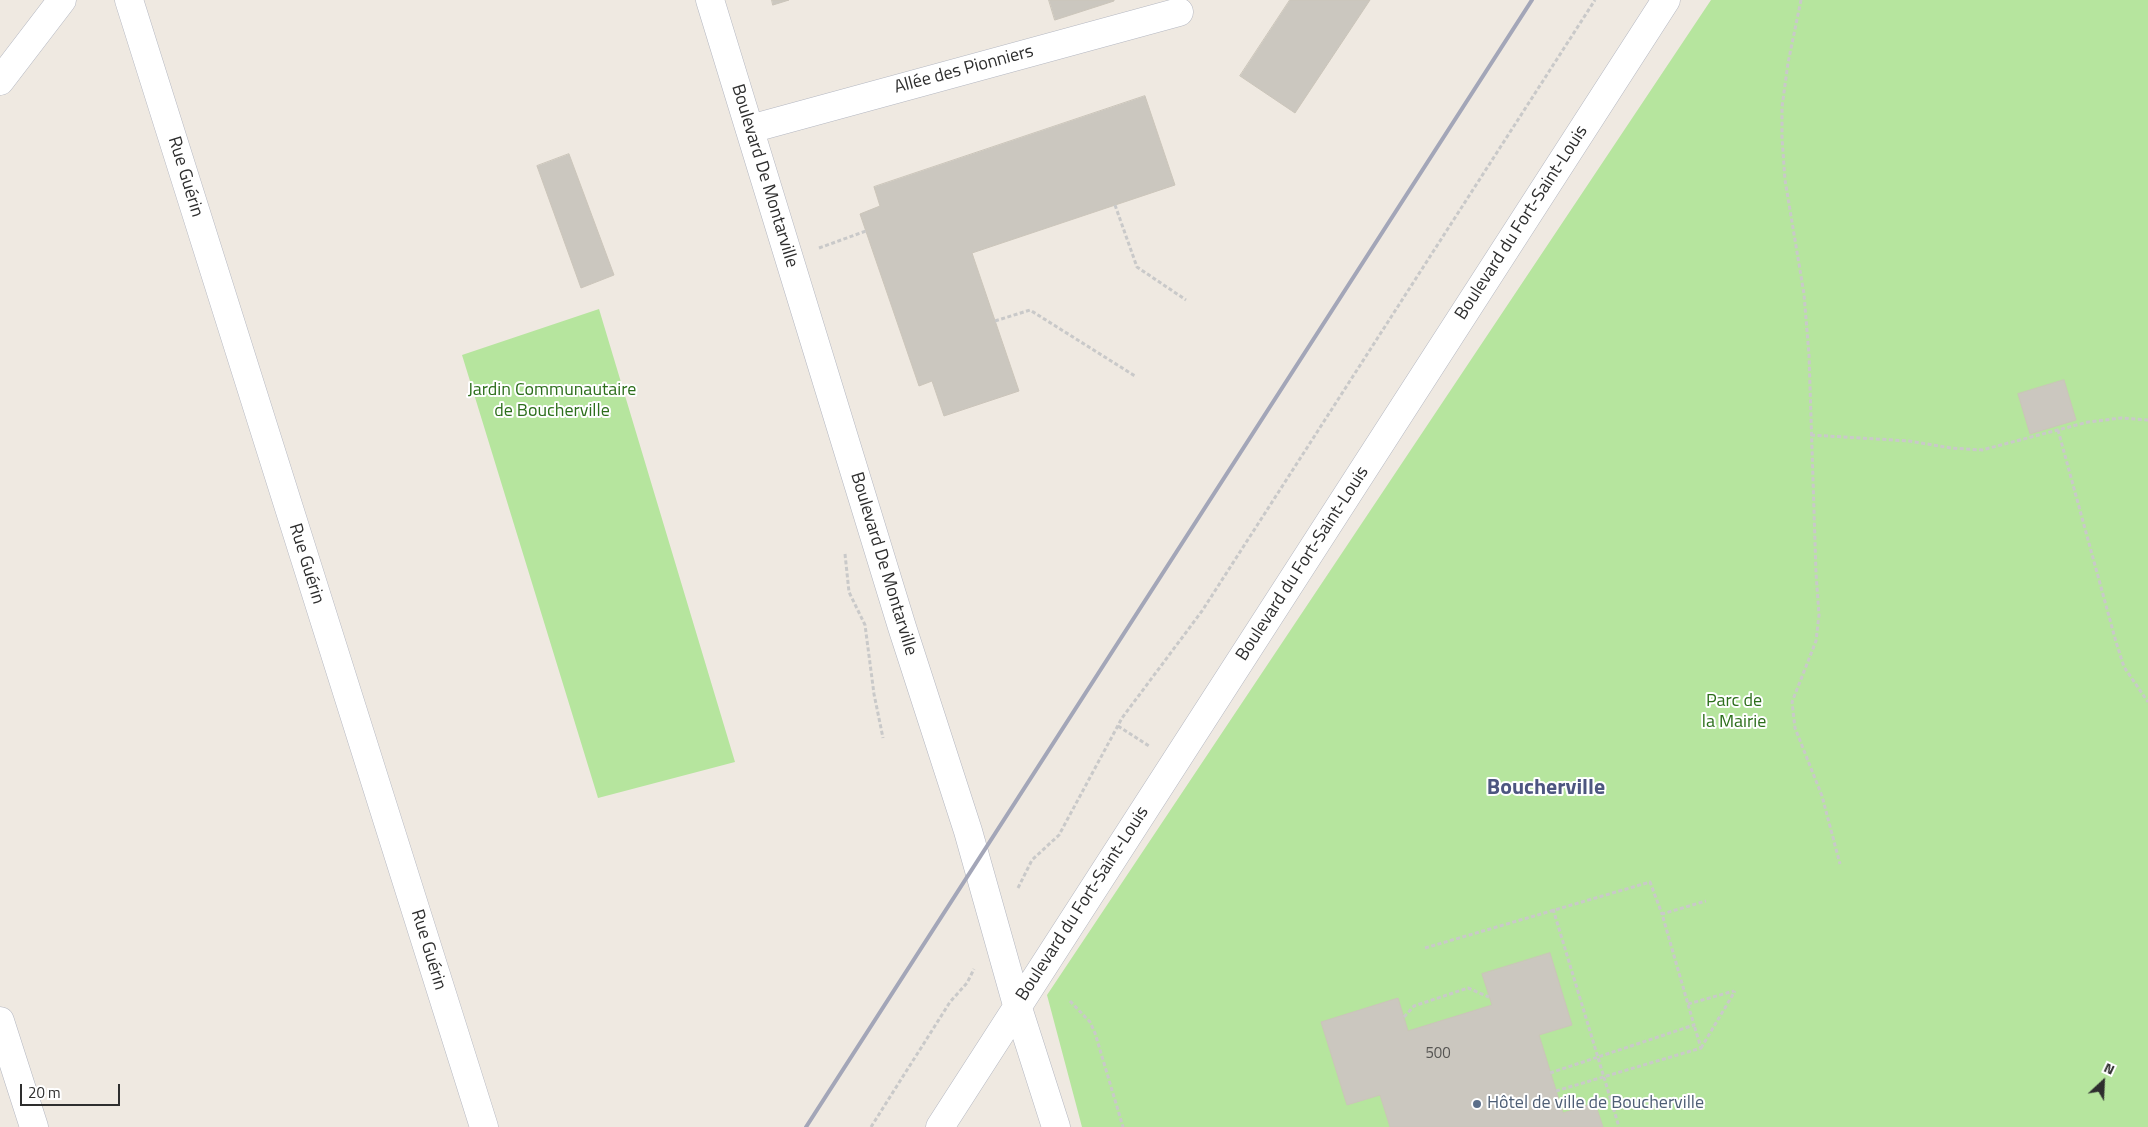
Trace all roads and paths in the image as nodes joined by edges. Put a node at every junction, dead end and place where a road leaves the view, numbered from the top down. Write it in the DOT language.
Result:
graph roads {
  1 [pos="62,0"];
  2 [pos="129,0"];
  3 [pos="710,0"];
  4 [pos="1595,0"];
  5 [pos="1666,0"];
  6 [pos="1801,0"];
  7 [pos="1179,12"];
  8 [pos="0,81"];
  9 [pos="750,129"];
  10 [pos="1115,204"];
  11 [pos="866,231"];
  12 [pos="813,250"];
  13 [pos="1186,300"];
  14 [pos="995,322"];
  15 [pos="1136,376"];
  16 [pos="2148,420"];
  17 [pos="2058,430"];
  18 [pos="1811,435"];
  19 [pos="845,549"];
  20 [pos="2148,702"];
  21 [pos="883,738"];
  22 [pos="1840,864"];
  23 [pos="1025,874"];
  24 [pos="1706,901"];
  25 [pos="1553,909"];
  26 [pos="1662,914"];
  27 [pos="1425,948"];
  28 [pos="967,983"];
  29 [pos="1489,997"];
  30 [pos="1070,1001"];
  31 [pos="1688,1004"];
  32 [pos="1017,1005"];
  33 [pos="1404,1017"];
  34 [pos="0,1020"];
  35 [pos="1694,1025"];
  36 [pos="1701,1048"];
  37 [pos="1598,1056"];
  38 [pos="1550,1072"];
  39 [pos="1604,1077"];
  40 [pos="1556,1091"];
  41 [pos="34,1127"];
  42 [pos="484,1127"];
  43 [pos="871,1127"];
  44 [pos="940,1127"];
  45 [pos="1056,1127"];
  46 [pos="1123,1127"];
  47 [pos="1619,1127"];
  1 -- 8 [label="street"];
  2 -- 42 [label="street, Rue Guérin"];
  3 -- 9 [label="street, Boulevard De Montarville"];
  4 -- 23 [label="path"];
  5 -- 32 [label="street, Boulevard du Fort-Saint-Louis"];
  6 -- 18 [label="path"];
  7 -- 9 [label="street, Allée des Pionniers"];
  9 -- 32 [label="street, Boulevard De Montarville"];
  10 -- 13 [label="path"];
  11 -- 12 [label="path"];
  14 -- 15 [label="path"];
  16 -- 17 [label="path"];
  17 -- 18 [label="path"];
  17 -- 20 [label="path"];
  18 -- 22 [label="path"];
  19 -- 21 [label="path"];
  24 -- 26 [label="path"];
  25 -- 26 [label="path"];
  25 -- 27 [label="path"];
  25 -- 37 [label="path"];
  26 -- 31 [label="path"];
  28 -- 43 [label="path"];
  29 -- 33 [label="path"];
  30 -- 46 [label="path"];
  31 -- 35 [label="path"];
  31 -- 36 [label="path"];
  32 -- 44 [label="street, Boulevard du Fort-Saint-Louis"];
  32 -- 45 [label="street, Boulevard De Montarville"];
  34 -- 41 [label="street"];
  35 -- 36 [label="path"];
  35 -- 37 [label="path"];
  36 -- 39 [label="path"];
  37 -- 38 [label="path"];
  37 -- 39 [label="path"];
  39 -- 40 [label="path"];
  39 -- 47 [label="path"];
}
